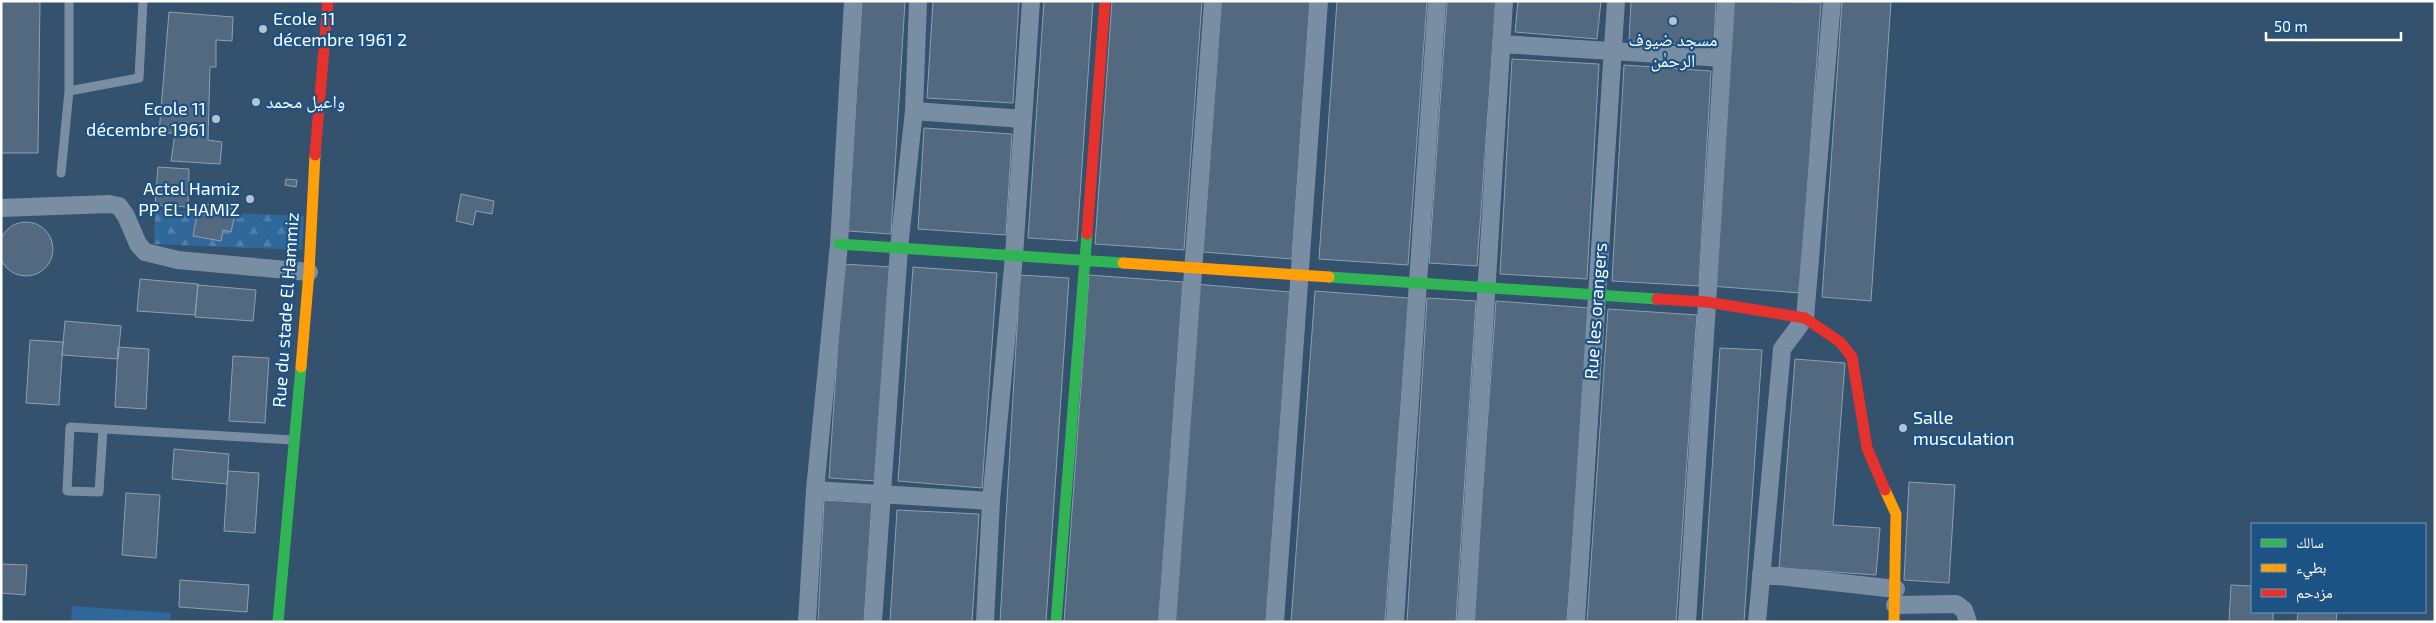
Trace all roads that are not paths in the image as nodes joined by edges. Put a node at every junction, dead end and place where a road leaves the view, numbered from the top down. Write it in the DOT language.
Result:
graph roads {
  1 [pos="69,1"];
  2 [pos="143,1"];
  3 [pos="328,1"];
  4 [pos="853,1"];
  5 [pos="918,1"];
  6 [pos="1031,1"];
  7 [pos="1105,1"];
  8 [pos="1213,1"];
  9 [pos="1319,1"];
  10 [pos="1437,1"];
  11 [pos="1504,1"];
  12 [pos="1616,1"];
  13 [pos="1726,1"];
  14 [pos="1832,1"];
  15 [pos="1502,44"];
  16 [pos="1613,52"];
  17 [pos="1722,58"];
  18 [pos="69,91"];
  19 [pos="914,111"];
  20 [pos="1024,119"];
  21 [pos="61,173"];
  22 [pos="1,208"];
  23 [pos="839,244"];
  24 [pos="899,248"];
  25 [pos="1014,256"];
  26 [pos="1085,260"];
  27 [pos="1193,268"];
  28 [pos="309,272"];
  29 [pos="1300,275"];
  30 [pos="1418,283"];
  31 [pos="1487,287"];
  32 [pos="1597,295"];
  33 [pos="1707,302"];
  34 [pos="1805,318"];
  35 [pos="103,429"];
  36 [pos="293,440"];
  37 [pos="815,490"];
  38 [pos="882,494"];
  39 [pos="991,502"];
  40 [pos="1761,574"];
  41 [pos="1895,605"];
  42 [pos="278,622"];
  43 [pos="807,622"];
  44 [pos="873,622"];
  45 [pos="985,622"];
  46 [pos="1056,622"];
  47 [pos="1167,622"];
  48 [pos="1275,622"];
  49 [pos="1395,622"];
  50 [pos="1466,622"];
  51 [pos="1576,622"];
  52 [pos="1687,622"];
  53 [pos="1757,622"];
  54 [pos="1968,622"];
  1 -- 18 [label="lane"];
  2 -- 18 [label="lane"];
  3 -- 28 [label="street, Rue du stade El Hammiz"];
  4 -- 23 [label="street"];
  5 -- 19 [label="street"];
  6 -- 20 [label="street"];
  7 -- 26 [label="street"];
  8 -- 27 [label="street"];
  9 -- 29 [label="street"];
  10 -- 30 [label="street"];
  11 -- 15 [label="street"];
  12 -- 16 [label="street, Rue les orangers"];
  13 -- 17 [label="street"];
  14 -- 34 [label="street"];
  15 -- 16 [label="street"];
  15 -- 31 [label="street"];
  16 -- 17 [label="street"];
  16 -- 32 [label="street, Rue les orangers"];
  17 -- 33 [label="street"];
  18 -- 21 [label="lane"];
  19 -- 20 [label="street"];
  19 -- 24 [label="street"];
  20 -- 25 [label="street"];
  22 -- 28 [label="street"];
  23 -- 24 [label="street"];
  23 -- 37 [label="street"];
  24 -- 25 [label="street"];
  24 -- 38 [label="street"];
  25 -- 26 [label="street"];
  25 -- 39 [label="street"];
  26 -- 27 [label="street"];
  26 -- 46 [label="street"];
  27 -- 29 [label="street"];
  27 -- 47 [label="street"];
  28 -- 36 [label="street, Rue du stade El Hammiz"];
  29 -- 30 [label="street"];
  29 -- 48 [label="street"];
  30 -- 31 [label="street"];
  30 -- 49 [label="street"];
  31 -- 32 [label="street"];
  31 -- 50 [label="street"];
  32 -- 33 [label="street"];
  32 -- 51 [label="street, Rue les orangers"];
  33 -- 34 [label="street"];
  33 -- 52 [label="street"];
  34 -- 40 [label="street"];
  34 -- 41 [label="street"];
  35 -- 35 [label="lane"];
  35 -- 36 [label="lane"];
  36 -- 42 [label="street, Rue du stade El Hammiz"];
  37 -- 38 [label="street"];
  37 -- 43 [label="street"];
  38 -- 39 [label="street"];
  38 -- 44 [label="street"];
  39 -- 45 [label="street"];
  40 -- 41 [label="street"];
  40 -- 53 [label="street"];
  41 -- 54 [label="street"];
}
